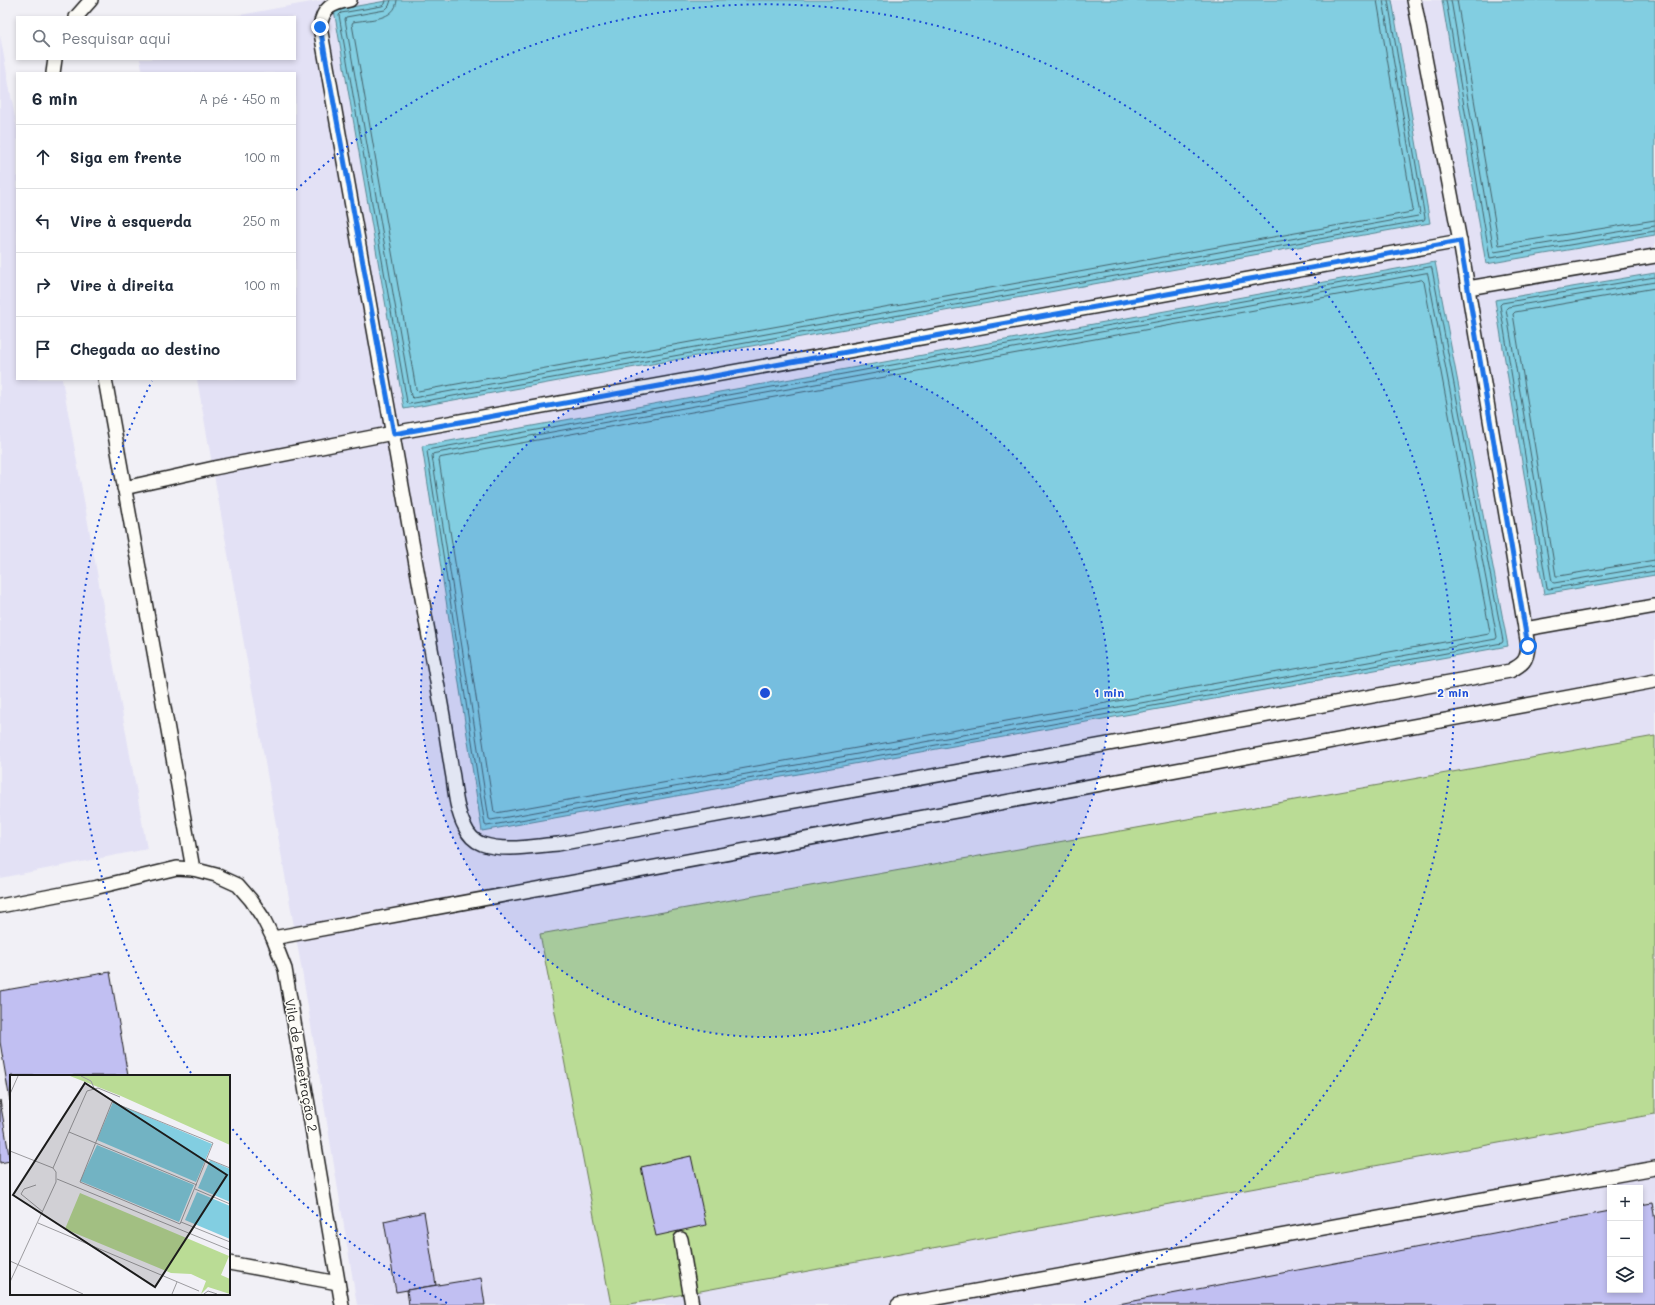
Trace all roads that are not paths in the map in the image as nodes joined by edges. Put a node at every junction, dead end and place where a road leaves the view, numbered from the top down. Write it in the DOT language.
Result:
graph roads {
  1 [pos="92,0"];
  2 [pos="350,0"];
  3 [pos="1414,0"];
  4 [pos="77,16"];
  5 [pos="55,60"];
  6 [pos="53,72"];
  7 [pos="1460,241"];
  8 [pos="1655,256"];
  9 [pos="1468,288"];
  10 [pos="105,380"];
  11 [pos="394,434"];
  12 [pos="124,488"];
  13 [pos="1655,606"];
  14 [pos="1525,629"];
  15 [pos="1655,681"];
  16 [pos="193,869"];
  17 [pos="0,906"];
  18 [pos="273,938"];
  19 [pos="1655,1168"];
  20 [pos="681,1239"];
  21 [pos="230,1263"];
  22 [pos="338,1283"];
  23 [pos="342,1305"];
  24 [pos="692,1305"];
  25 [pos="898,1305"];
  1 -- 4 [label="lane"];
  2 -- 11 [label="lane"];
  3 -- 7 [label="lane"];
  5 -- 6 [label="lane"];
  7 -- 9 [label="lane"];
  7 -- 11 [label="lane"];
  8 -- 9 [label="lane"];
  9 -- 14 [label="lane"];
  10 -- 12 [label="lane"];
  11 -- 12 [label="lane"];
  11 -- 14 [label="lane"];
  12 -- 16 [label="lane"];
  13 -- 14 [label="lane"];
  15 -- 18 [label="lane"];
  16 -- 17 [label="lane, Vila de Penetração 2"];
  16 -- 18 [label="lane, Vila de Penetração 2"];
  18 -- 22 [label="lane, Vila de Penetração 2"];
  19 -- 25 [label="lane"];
  20 -- 24 [label="lane"];
  21 -- 22 [label="lane"];
  22 -- 23 [label="lane, Vila de Penetração 2"];
}
